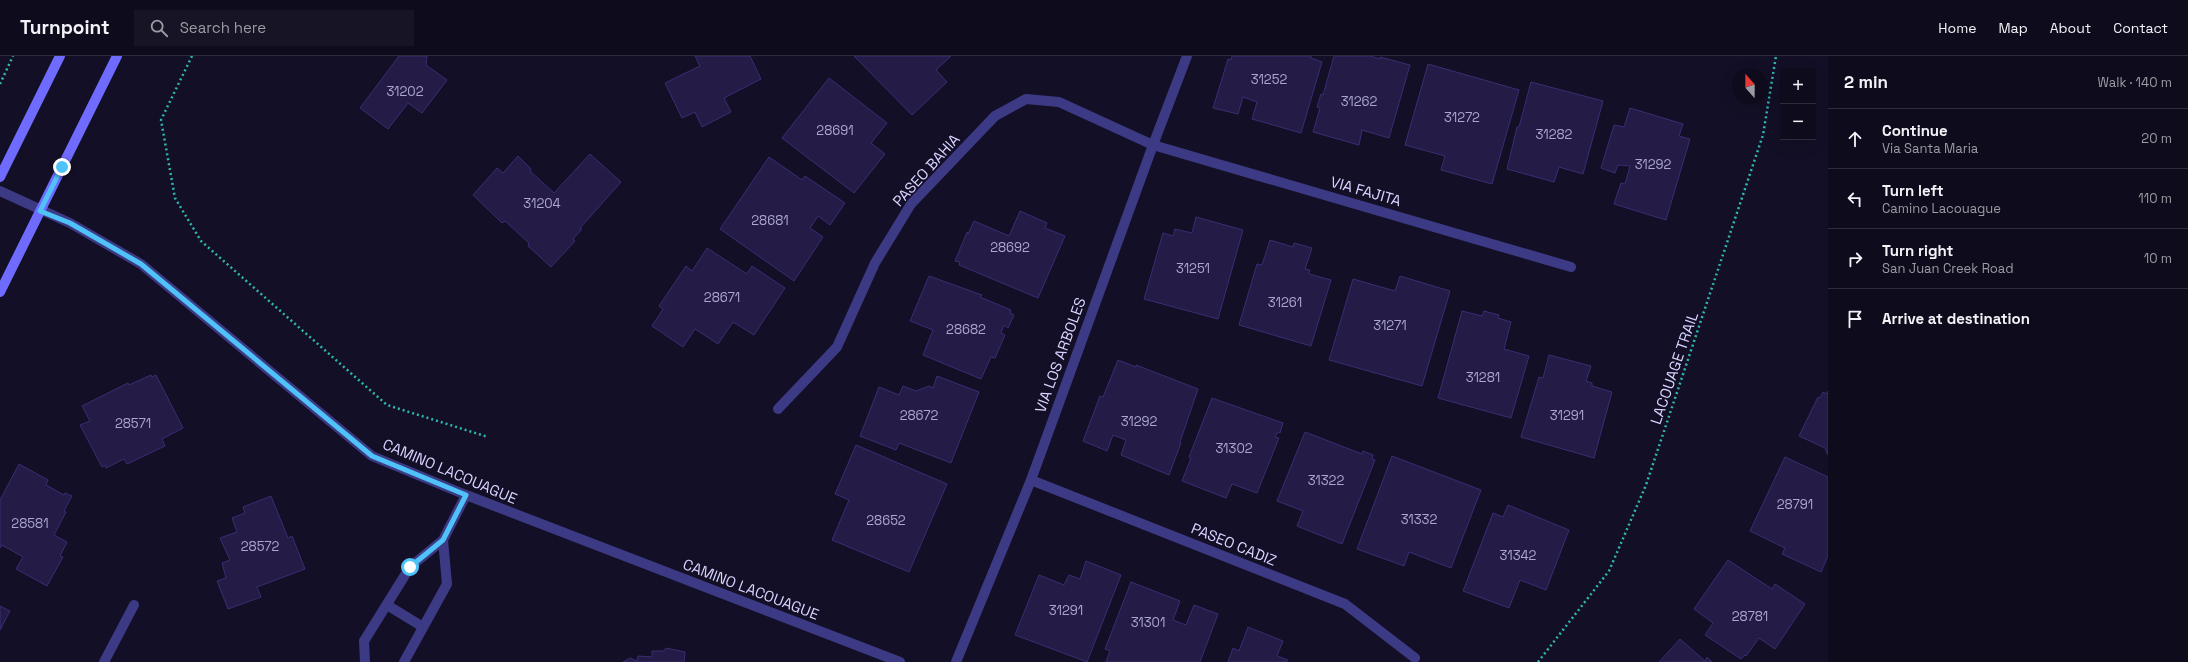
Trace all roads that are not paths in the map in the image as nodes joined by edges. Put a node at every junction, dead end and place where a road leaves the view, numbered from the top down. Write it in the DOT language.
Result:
graph roads {
  1 [pos="60,56"];
  2 [pos="117,56"];
  3 [pos="1187,56"];
  4 [pos="1152,145"];
  5 [pos="0,177"];
  6 [pos="0,191"];
  7 [pos="40,211"];
  8 [pos="1571,267"];
  9 [pos="0,292"];
  10 [pos="778,409"];
  11 [pos="1031,480"];
  12 [pos="466,495"];
  13 [pos="443,540"];
  14 [pos="134,605"];
  15 [pos="387,605"];
  16 [pos="423,627"];
  17 [pos="1415,658"];
  18 [pos="104,662"];
  19 [pos="365,662"];
  20 [pos="404,662"];
  21 [pos="900,662"];
  22 [pos="956,662"];
  1 -- 5 [label="street"];
  2 -- 7 [label="street"];
  3 -- 4 [label="street, VIA LOS ARBOLES"];
  4 -- 8 [label="street, VIA FAJITA"];
  4 -- 10 [label="street, PASEO BAHIA"];
  4 -- 11 [label="street, VIA LOS ARBOLES"];
  6 -- 7 [label="street, CAMINO LACOUAGUE"];
  7 -- 9 [label="street"];
  7 -- 12 [label="street, CAMINO LACOUAGUE"];
  11 -- 17 [label="street, PASEO CADIZ"];
  11 -- 22 [label="street, VIA LOS ARBOLES"];
  12 -- 13 [label="street"];
  12 -- 21 [label="street, CAMINO LACOUAGUE"];
  13 -- 15 [label="street"];
  13 -- 16 [label="street"];
  14 -- 18 [label="street"];
  15 -- 16 [label="street"];
  15 -- 19 [label="street"];
  16 -- 20 [label="street"];
}
